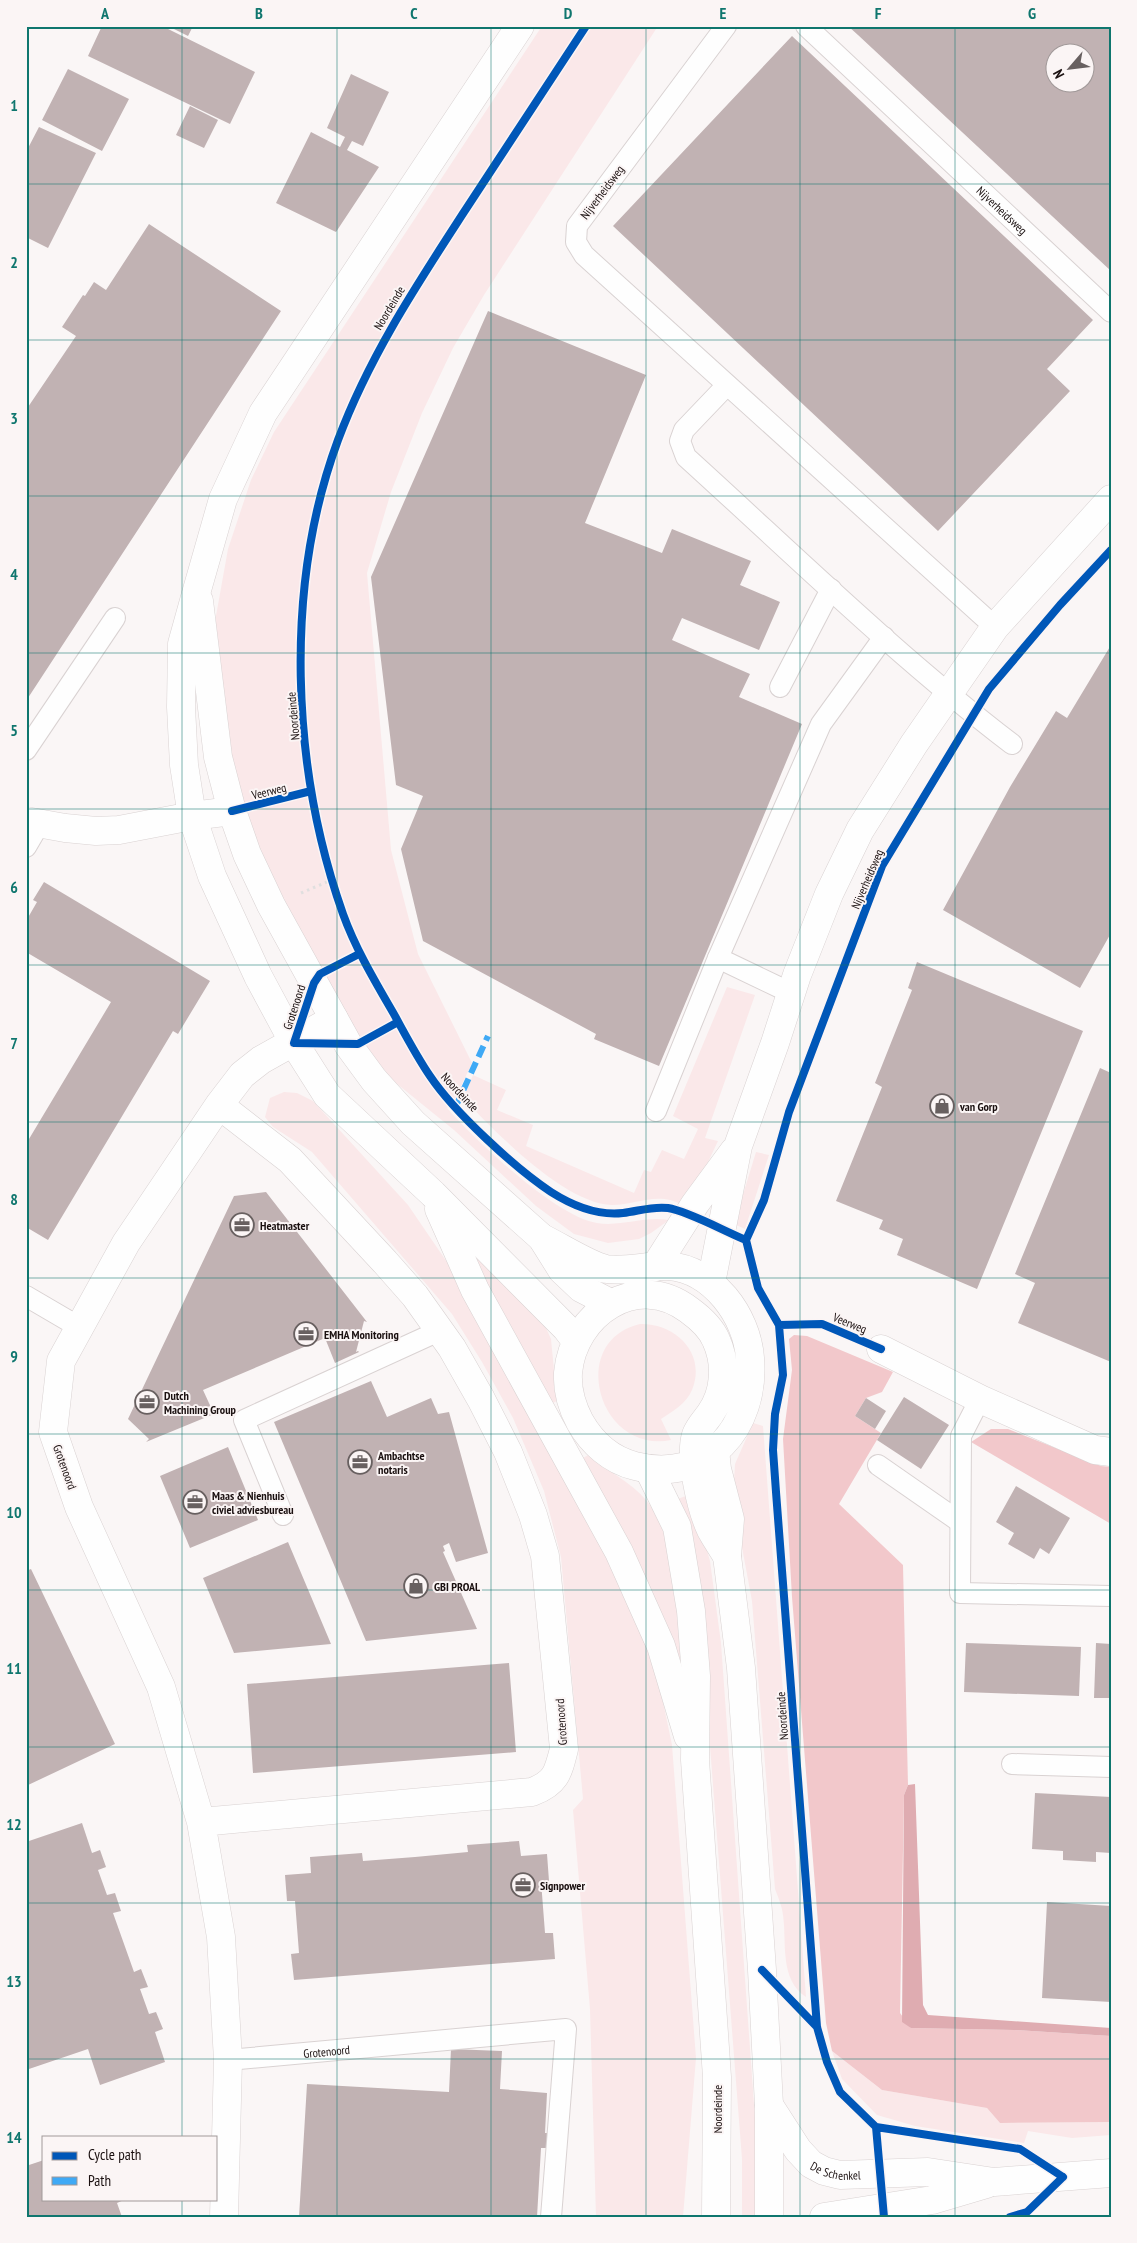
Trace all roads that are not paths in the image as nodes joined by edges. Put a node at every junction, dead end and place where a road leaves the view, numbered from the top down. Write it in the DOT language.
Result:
graph roads {
  1 [pos="520,26"];
  2 [pos="726,26"];
  3 [pos="806,26"];
  4 [pos="1111,312"];
  5 [pos="727,385"];
  6 [pos="1111,499"];
  7 [pos="832,589"];
  8 [pos="197,590"];
  9 [pos="115,618"];
  10 [pos="995,627"];
  11 [pos="884,637"];
  12 [pos="780,687"];
  13 [pos="949,692"];
  14 [pos="1012,744"];
  15 [pos="26,750"];
  16 [pos="232,812"];
  17 [pos="192,816"];
  18 [pos="33,822"];
  19 [pos="26,847"];
  20 [pos="718,958"];
  21 [pos="791,993"];
  22 [pos="334,1019"];
  23 [pos="294,1043"];
  24 [pos="219,1105"];
  25 [pos="656,1111"];
  26 [pos="738,1146"];
  27 [pos="433,1194"];
  28 [pos="542,1238"];
  29 [pos="655,1267"];
  30 [pos="711,1283"];
  31 [pos="640,1295"];
  32 [pos="26,1296"];
  33 [pos="610,1303"];
  34 [pos="80,1327"];
  35 [pos="439,1331"];
  36 [pos="576,1341"];
  37 [pos="881,1348"];
  38 [pos="980,1399"];
  39 [pos="1111,1452"];
  40 [pos="705,1457"];
  41 [pos="878,1465"];
  42 [pos="649,1470"];
  43 [pos="283,1515"];
  44 [pos="960,1522"];
  45 [pos="1111,1596"];
  46 [pos="694,1760"];
  47 [pos="1012,1764"];
  48 [pos="1111,1767"];
  49 [pos="202,1822"];
  50 [pos="228,2060"];
  51 [pos="768,2106"];
  52 [pos="1111,2173"];
  53 [pos="994,2182"];
  54 [pos="224,2217"];
  55 [pos="551,2217"];
  56 [pos="716,2217"];
  57 [pos="769,2217"];
  58 [pos="824,2217"];
  1 -- 8 [label="main road"];
  2 -- 5 [label="lane, Nijverheidsweg"];
  3 -- 4 [label="lane, Nijverheidsweg"];
  5 -- 7 [label="lane"];
  5 -- 10 [label="lane, Nijverheidsweg"];
  6 -- 10 [label="main road"];
  7 -- 11 [label="lane"];
  7 -- 12 [label="lane"];
  8 -- 16 [label="main road"];
  8 -- 17 [label="main road"];
  9 -- 15 [label="lane"];
  10 -- 13 [label="main road"];
  11 -- 13 [label="lane"];
  11 -- 20 [label="lane"];
  13 -- 14 [label="lane"];
  13 -- 21 [label="main road"];
  16 -- 17 [label="main road"];
  16 -- 22 [label="main road"];
  17 -- 18 [label="main road"];
  17 -- 23 [label="main road"];
  18 -- 19 [label="lane"];
  20 -- 21 [label="lane"];
  20 -- 25 [label="lane"];
  21 -- 26 [label="main road"];
  22 -- 23 [label="main road, Grotenoord"];
  22 -- 28 [label="main road"];
  23 -- 24 [label="main road, Grotenoord"];
  23 -- 27 [label="main road"];
  24 -- 34 [label="main road, Grotenoord"];
  24 -- 35 [label="main road, Grotenoord"];
  26 -- 29 [label="main road"];
  26 -- 30 [label="main road"];
  27 -- 36 [label="main road"];
  27 -- 46 [label="main road"];
  28 -- 29 [label="main road"];
  28 -- 33 [label="main road"];
  29 -- 30 [label="main road"];
  29 -- 31 [label="main road"];
  30 -- 40 [label="main road"];
  31 -- 33 [label="main road"];
  31 -- 40 [label="main road"];
  32 -- 34 [label="lane"];
  33 -- 36 [label="main road"];
  34 -- 49 [label="main road, Grotenoord"];
  35 -- 43 [label="lane"];
  35 -- 49 [label="main road, Grotenoord"];
  36 -- 42 [label="main road"];
  37 -- 38 [label="main road"];
  38 -- 39 [label="main road"];
  38 -- 44 [label="lane"];
  40 -- 42 [label="main road"];
  40 -- 51 [label="main road"];
  41 -- 44 [label="lane"];
  42 -- 46 [label="main road, Noordeinde"];
  44 -- 45 [label="lane"];
  46 -- 56 [label="main road, Noordeinde"];
  47 -- 48 [label="lane"];
  49 -- 50 [label="main road, Grotenoord"];
  50 -- 54 [label="main road, Grotenoord"];
  50 -- 55 [label="lane, Grotenoord"];
  51 -- 53 [label="main road, De Schenkel"];
  51 -- 57 [label="main road"];
  52 -- 53 [label="main road, De Schenkel"];
  53 -- 58 [label="main road, De Schenkel"];
}
